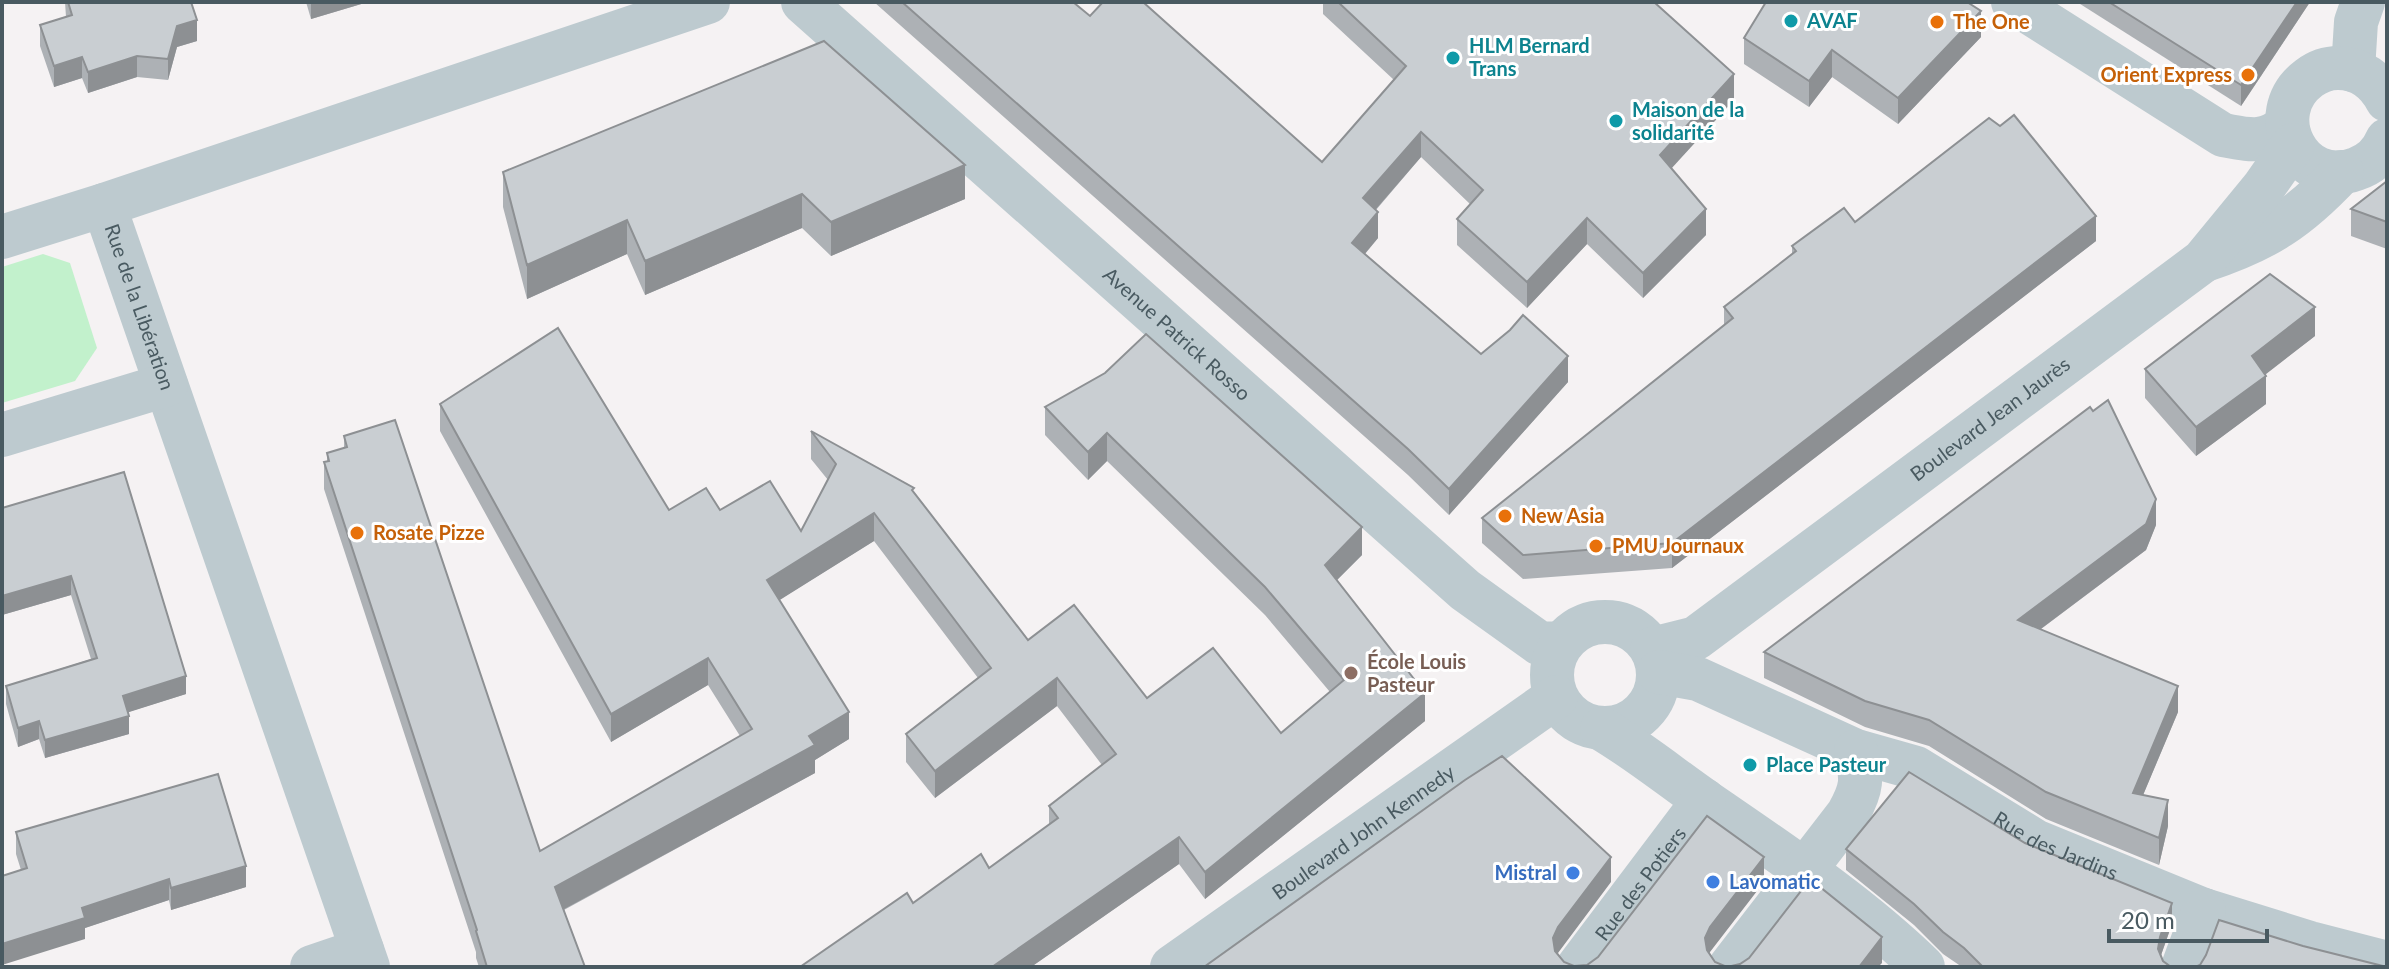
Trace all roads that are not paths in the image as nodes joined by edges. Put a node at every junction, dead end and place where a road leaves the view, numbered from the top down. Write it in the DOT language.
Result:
graph roads {
  1 [pos="708,2"];
  2 [pos="803,2"];
  3 [pos="2013,2"];
  4 [pos="2363,2"];
  5 [pos="2377,86"];
  6 [pos="2290,135"];
  7 [pos="2387,140"];
  8 [pos="2342,172"];
  9 [pos="104,205"];
  10 [pos="2,237"];
  11 [pos="2203,261"];
  12 [pos="166,385"];
  13 [pos="2,435"];
  14 [pos="1561,644"];
  15 [pos="1655,660"];
  16 [pos="1556,697"];
  17 [pos="1602,729"];
  18 [pos="1856,751"];
  19 [pos="1704,800"];
  20 [pos="1806,870"];
  21 [pos="2204,910"];
  22 [pos="365,959"];
  23 [pos="2387,963"];
  24 [pos="312,967"];
  25 [pos="1172,967"];
  26 [pos="1578,967"];
  27 [pos="1730,967"];
  28 [pos="1923,967"];
  29 [pos="2183,967"];
  1 -- 9 [label="street, Rue de la Libération"];
  2 -- 14 [label="street, Avenue Patrick Rosso"];
  3 -- 6 [label="street"];
  4 -- 5 [label="street"];
  5 -- 6 [label="street, Boulevard Jean Jaurès"];
  6 -- 8 [label="street"];
  6 -- 11 [label="street, Boulevard Jean Jaurès"];
  7 -- 8 [label="street"];
  8 -- 11 [label="street"];
  9 -- 10 [label="street"];
  9 -- 12 [label="street, Rue de la Libération"];
  11 -- 15 [label="street, Boulevard Jean Jaurès"];
  12 -- 13 [label="street"];
  12 -- 22 [label="street, Rue de la Libération"];
  14 -- 15 [label="street"];
  14 -- 16 [label="street"];
  15 -- 17 [label="street"];
  15 -- 18 [label="street"];
  16 -- 17 [label="street"];
  16 -- 25 [label="street, Boulevard John Kennedy"];
  17 -- 19 [label="street"];
  18 -- 20 [label="street"];
  18 -- 21 [label="street, Rue des Jardins"];
  19 -- 20 [label="street"];
  19 -- 26 [label="street, Rue des Potiers"];
  20 -- 27 [label="street"];
  20 -- 28 [label="street"];
  21 -- 23 [label="street, Rue des Jardins"];
  21 -- 29 [label="street"];
  22 -- 24 [label="street"];
}
